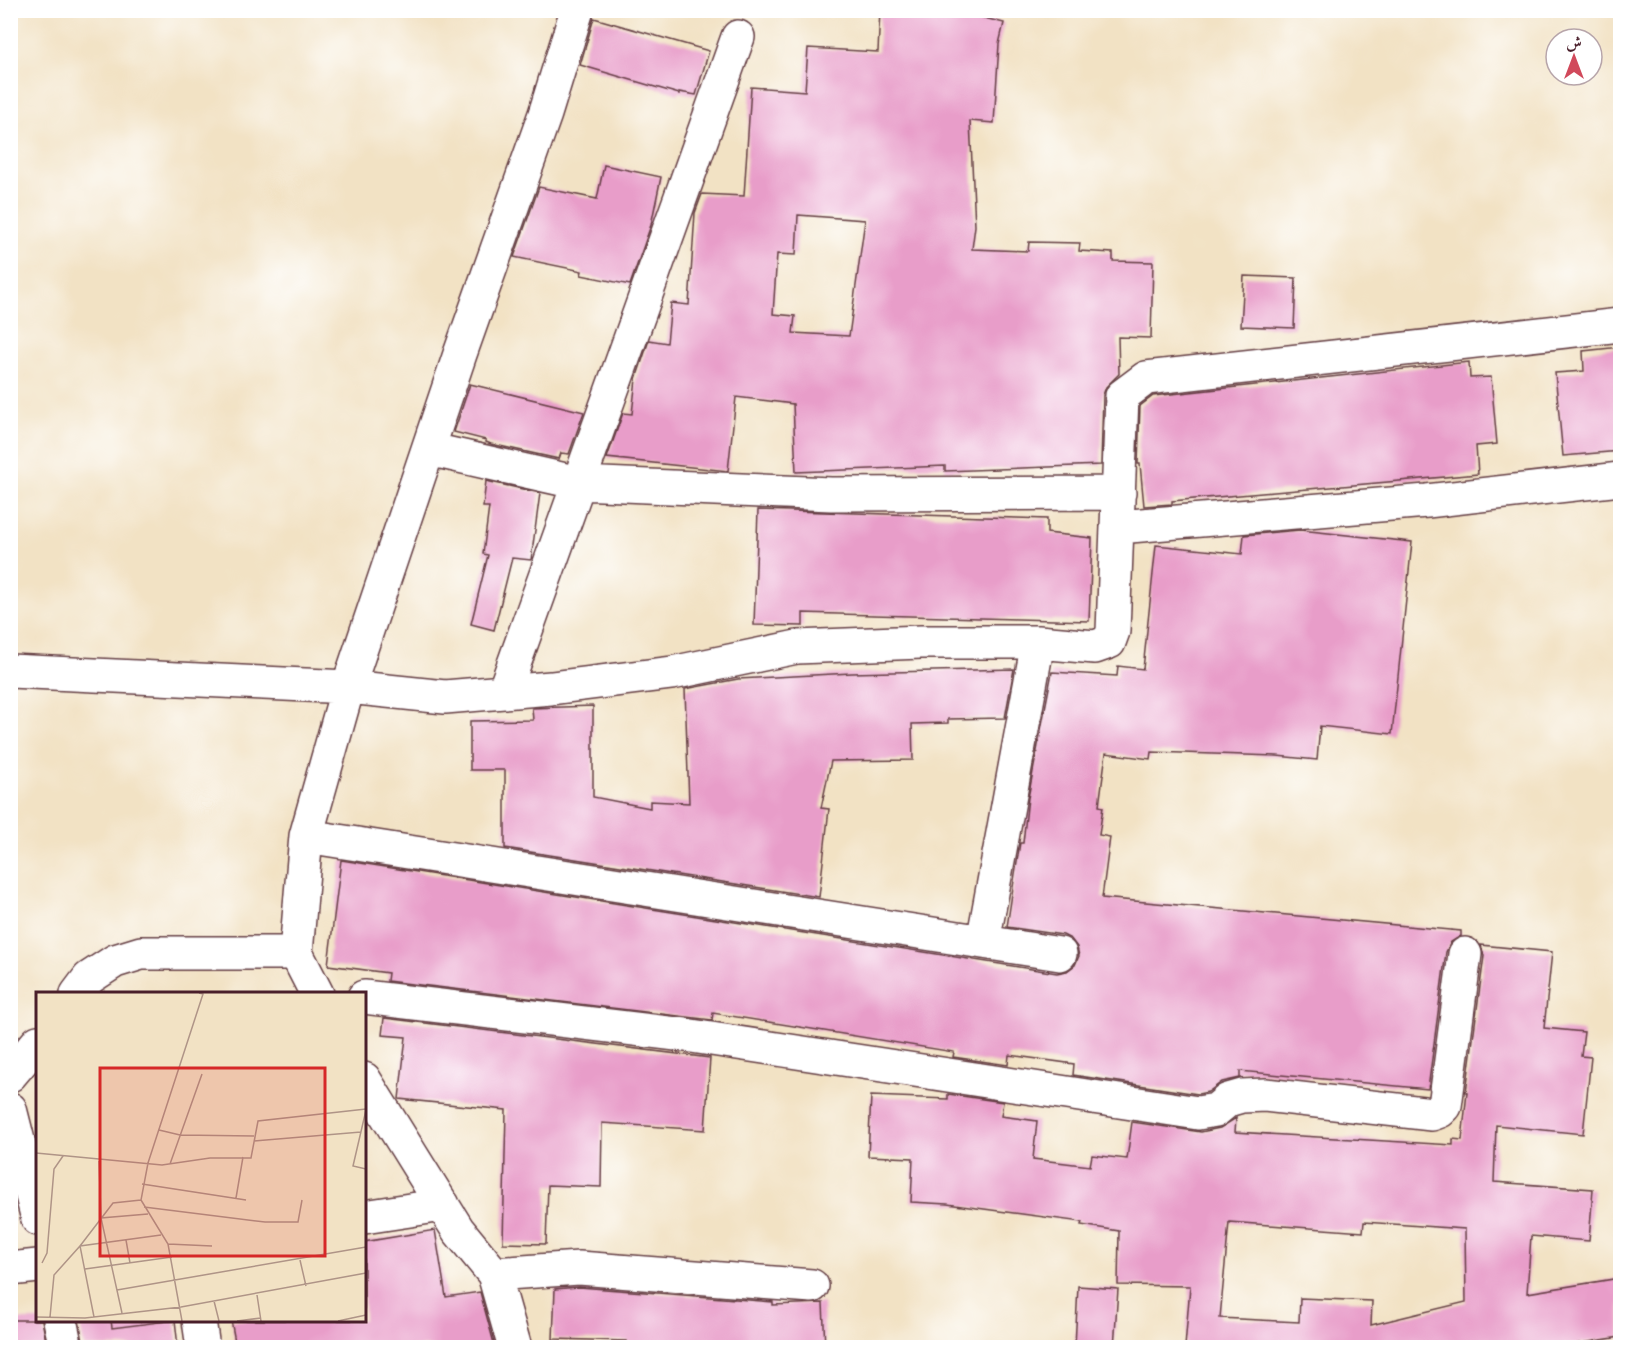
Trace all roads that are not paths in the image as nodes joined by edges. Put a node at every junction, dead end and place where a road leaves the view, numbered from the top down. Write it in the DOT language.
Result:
graph roads {
  1 [pos="577,10"];
  2 [pos="738,37"];
  3 [pos="1620,325"];
  4 [pos="428,449"];
  5 [pos="1620,478"];
  6 [pos="579,483"];
  7 [pos="1119,493"];
  8 [pos="1118,527"];
  9 [pos="1038,642"];
  10 [pos="10,671"];
  11 [pos="348,687"];
  12 [pos="504,692"];
  13 [pos="306,836"];
  14 [pos="983,942"];
  15 [pos="296,953"];
  16 [pos="1060,954"];
  17 [pos="1465,954"];
  18 [pos="78,992"];
  19 [pos="316,992"];
  20 [pos="366,997"];
  21 [pos="36,1044"];
  22 [pos="10,1075"];
  23 [pos="36,1080"];
  24 [pos="10,1082"];
  25 [pos="366,1082"];
  26 [pos="10,1108"];
  27 [pos="443,1205"];
  28 [pos="36,1211"];
  29 [pos="366,1217"];
  30 [pos="36,1266"];
  31 [pos="10,1269"];
  32 [pos="494,1274"];
  33 [pos="812,1286"];
  34 [pos="60,1322"];
  35 [pos="198,1322"];
  36 [pos="66,1347"];
  37 [pos="203,1347"];
  38 [pos="515,1347"];
  1 -- 4 [label="street"];
  2 -- 6 [label="street"];
  3 -- 7 [label="street"];
  4 -- 6 [label="street"];
  4 -- 11 [label="street"];
  5 -- 8 [label="street"];
  6 -- 7 [label="street"];
  6 -- 12 [label="street"];
  7 -- 8 [label="street"];
  8 -- 9 [label="street"];
  9 -- 12 [label="street"];
  9 -- 14 [label="street"];
  10 -- 11 [label="street"];
  11 -- 12 [label="street"];
  11 -- 13 [label="street"];
  13 -- 14 [label="street"];
  13 -- 15 [label="street"];
  14 -- 16 [label="street"];
  15 -- 18 [label="street"];
  15 -- 19 [label="street"];
  17 -- 20 [label="street"];
  21 -- 22 [label="street"];
  23 -- 24 [label="street"];
  25 -- 27 [label="street"];
  26 -- 28 [label="street"];
  27 -- 29 [label="street"];
  27 -- 32 [label="street"];
  30 -- 31 [label="street"];
  32 -- 33 [label="street"];
  32 -- 38 [label="street"];
  34 -- 36 [label="street"];
  35 -- 37 [label="street"];
}
